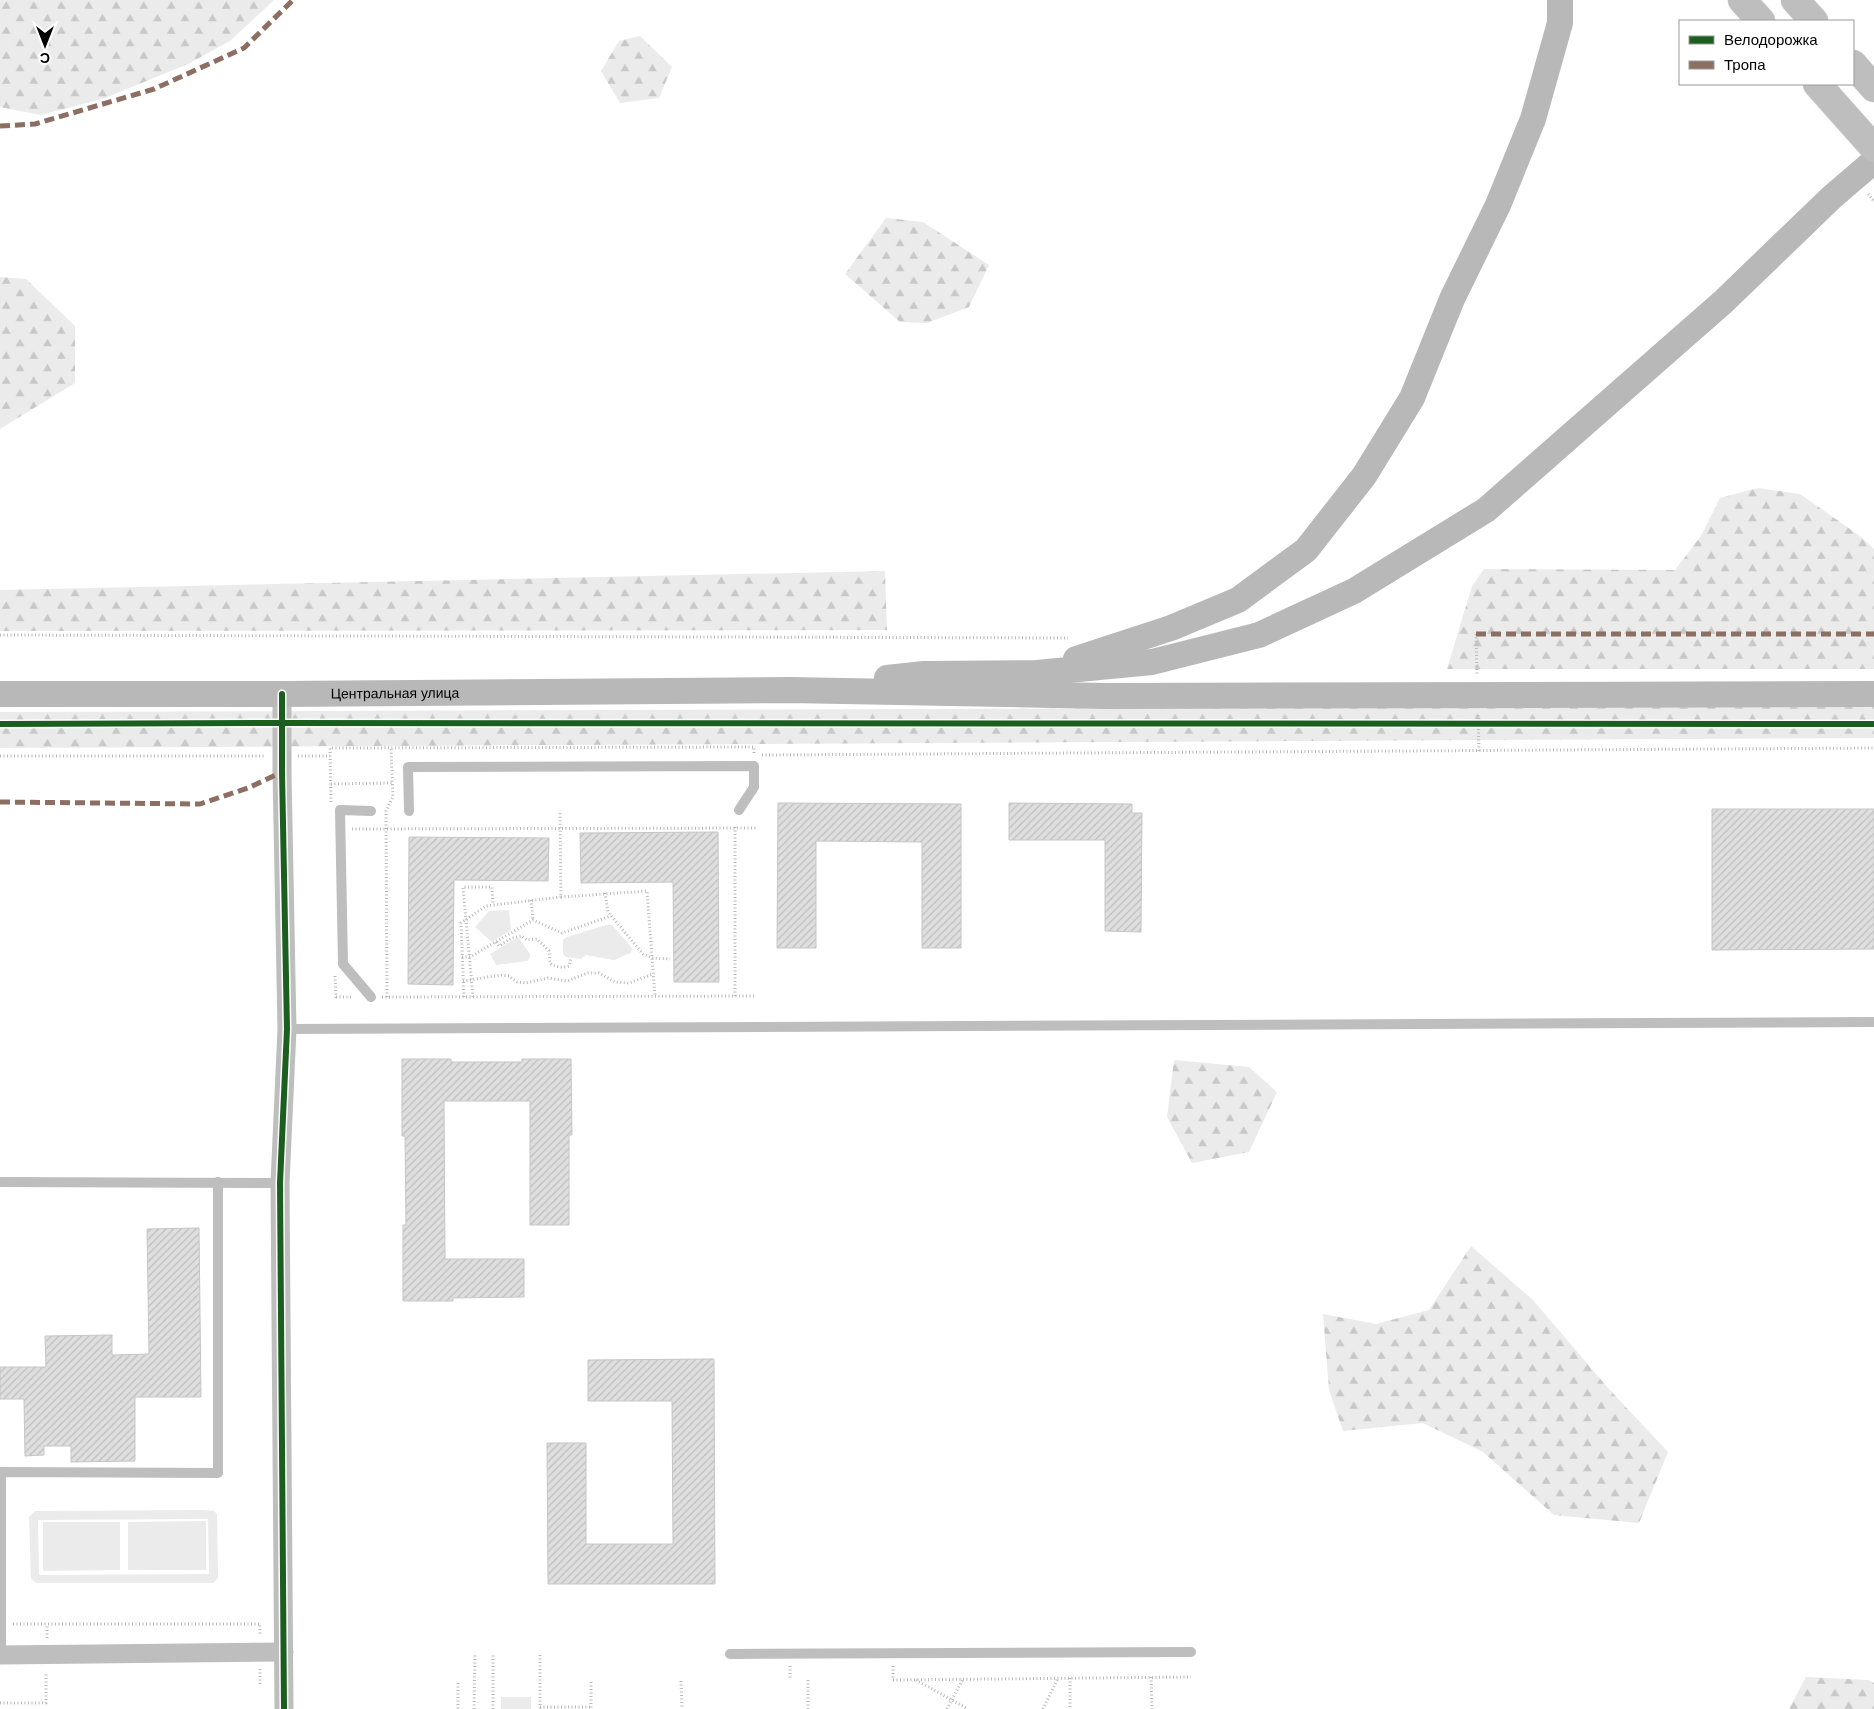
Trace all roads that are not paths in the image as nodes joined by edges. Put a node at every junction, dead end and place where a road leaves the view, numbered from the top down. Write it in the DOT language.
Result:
graph roads {
  1 [pos="1560,0"];
  2 [pos="1742,0"];
  3 [pos="1795,0"];
  4 [pos="1760,20"];
  5 [pos="1813,20"];
  6 [pos="1854,65"];
  7 [pos="1818,85"];
  8 [pos="1874,88"];
  9 [pos="1874,148"];
  10 [pos="1874,161"];
  11 [pos="1037,673"];
  12 [pos="789,690"];
  13 [pos="0,694"];
  14 [pos="282,694"];
  15 [pos="1874,694"];
  16 [pos="371,811"];
  17 [pos="409,811"];
  18 [pos="737,814"];
  19 [pos="371,997"];
  20 [pos="1874,1022"];
  21 [pos="287,1029"];
  22 [pos="0,1182"];
  23 [pos="218,1182"];
  24 [pos="280,1183"];
  25 [pos="1,1624"];
  26 [pos="284,1652"];
  27 [pos="1191,1652"];
  28 [pos="730,1654"];
  29 [pos="0,1655"];
  30 [pos="284,1709"];
  1 -- 11 [label="main road"];
  2 -- 4 [label="highway"];
  3 -- 5 [label="highway"];
  6 -- 8 [label="highway"];
  7 -- 9 [label="highway"];
  10 -- 11 [label="main road"];
  11 -- 12 [label="main road"];
  12 -- 14 [label="main road, Центральная улица"];
  12 -- 15 [label="main road"];
  13 -- 14 [label="main road, Центральная улица"];
  14 -- 21 [label="street"];
  16 -- 19 [label="lane"];
  17 -- 18 [label="lane"];
  20 -- 21 [label="lane"];
  21 -- 24 [label="street"];
  22 -- 23 [label="lane"];
  23 -- 24 [label="lane"];
  23 -- 25 [label="lane"];
  24 -- 26 [label="street"];
  25 -- 29 [label="lane"];
  26 -- 29 [label="street"];
  26 -- 30 [label="street"];
  27 -- 28 [label="lane"];
}
